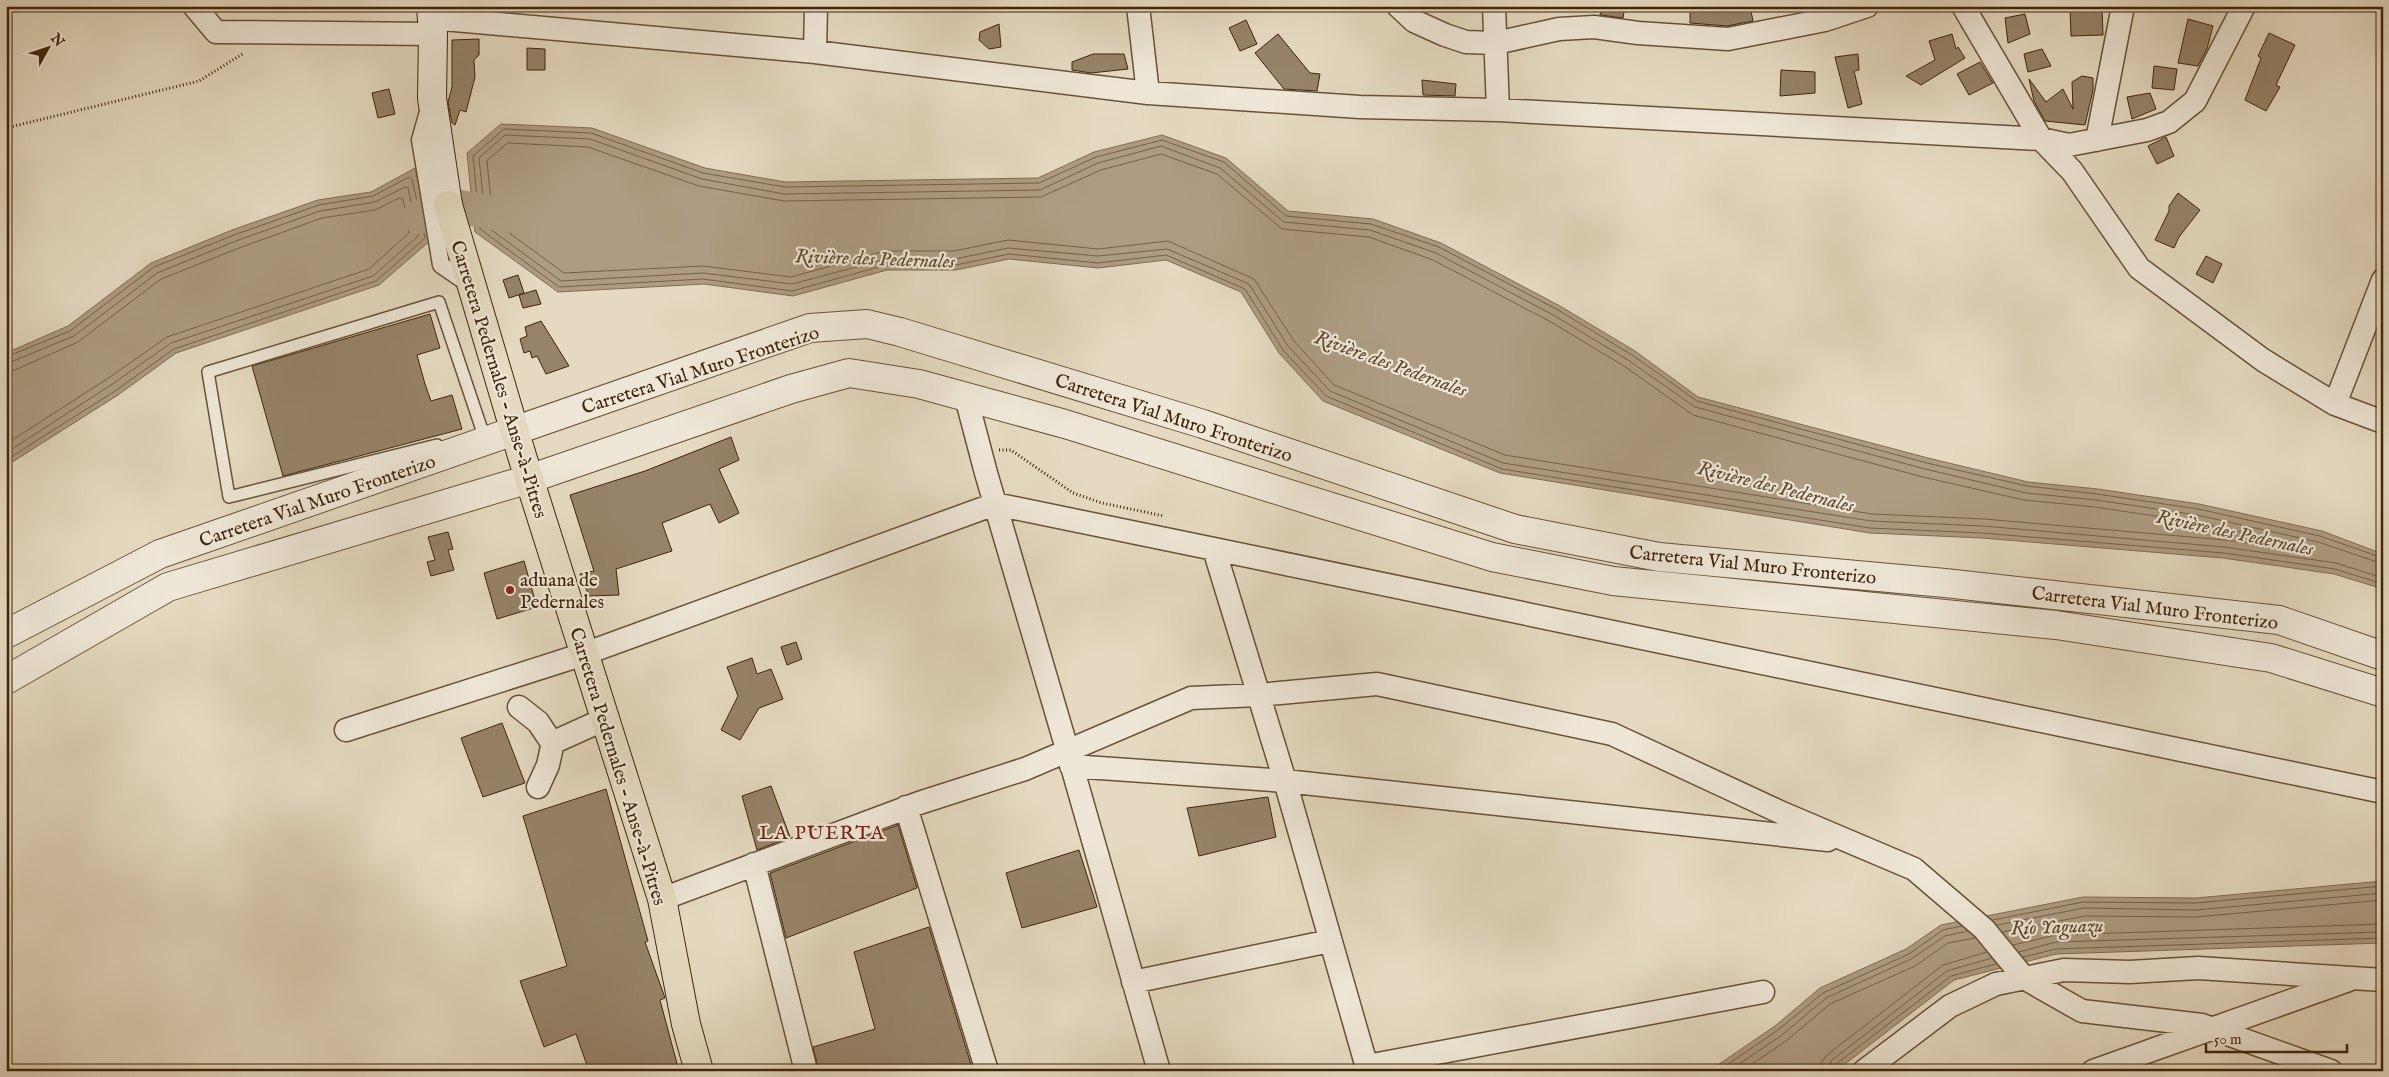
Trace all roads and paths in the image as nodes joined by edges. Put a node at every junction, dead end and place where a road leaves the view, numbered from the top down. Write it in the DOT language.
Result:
graph roads {
  1 [pos="194,6"];
  2 [pos="816,6"];
  3 [pos="1138,6"];
  4 [pos="1398,6"];
  5 [pos="1494,6"];
  6 [pos="1867,6"];
  7 [pos="1963,6"];
  8 [pos="2123,6"];
  9 [pos="2244,6"];
  10 [pos="432,19"];
  11 [pos="1496,43"];
  12 [pos="245,52"];
  13 [pos="815,52"];
  14 [pos="1148,93"];
  15 [pos="432,98"];
  16 [pos="1498,110"];
  17 [pos="6,128"];
  18 [pos="2041,139"];
  19 [pos="2097,140"];
  20 [pos="448,205"];
  21 [pos="2383,280"];
  22 [pos="470,285"];
  23 [pos="966,397"];
  24 [pos="2334,404"];
  25 [pos="2383,422"];
  26 [pos="515,431"];
  27 [pos="483,433"];
  28 [pos="529,479"];
  29 [pos="995,504"];
  30 [pos="1214,548"];
  31 [pos="6,634"];
  32 [pos="584,654"];
  33 [pos="2383,656"];
  34 [pos="6,680"];
  35 [pos="2383,693"];
  36 [pos="1258,695"];
  37 [pos="519,707"];
  38 [pos="605,719"];
  39 [pos="346,730"];
  40 [pos="553,742"];
  41 [pos="1069,758"];
  42 [pos="1285,781"];
  43 [pos="538,787"];
  44 [pos="2383,792"];
  45 [pos="906,808"];
  46 [pos="1852,843"];
  47 [pos="754,864"];
  48 [pos="662,899"];
  49 [pos="1330,940"];
  50 [pos="2383,966"];
  51 [pos="2024,978"];
  52 [pos="2383,980"];
  53 [pos="1133,982"];
  54 [pos="1763,992"];
  55 [pos="2216,1028"];
  56 [pos="1367,1069"];
  57 [pos="699,1071"];
  58 [pos="806,1071"];
  59 [pos="987,1071"];
  60 [pos="1158,1071"];
  61 [pos="1864,1071"];
  62 [pos="2093,1071"];
  63 [pos="2331,1071"];
  1 -- 10 [label="street"];
  2 -- 13 [label="street"];
  3 -- 14 [label="street"];
  4 -- 11 [label="street"];
  5 -- 11 [label="street"];
  6 -- 11 [label="street"];
  7 -- 18 [label="street"];
  8 -- 19 [label="street"];
  9 -- 19 [label="street"];
  10 -- 13 [label="street"];
  10 -- 15 [label="street"];
  11 -- 16 [label="street"];
  12 -- 17 [label="path"];
  13 -- 14 [label="street"];
  14 -- 16 [label="street"];
  15 -- 20 [label="street"];
  15 -- 22 [label="street"];
  16 -- 18 [label="street"];
  18 -- 19 [label="street"];
  18 -- 24 [label="street"];
  20 -- 22 [label="main road, Carretera Pedernales - Anse-à-Pitres"];
  21 -- 24 [label="street"];
  22 -- 26 [label="main road, Carretera Pedernales - Anse-à-Pitres"];
  23 -- 28 [label="street, Carretera Vial Muro Fronterizo"];
  23 -- 29 [label="street"];
  23 -- 35 [label="street, Carretera Vial Muro Fronterizo"];
  24 -- 25 [label="street"];
  26 -- 27 [label="lane"];
  26 -- 28 [label="main road, Carretera Pedernales - Anse-à-Pitres"];
  26 -- 31 [label="street, Carretera Vial Muro Fronterizo"];
  26 -- 33 [label="street, Carretera Vial Muro Fronterizo"];
  27 -- 27 [label="lane"];
  28 -- 32 [label="main road, Carretera Pedernales - Anse-à-Pitres"];
  28 -- 34 [label="street, Carretera Vial Muro Fronterizo"];
  29 -- 30 [label="street"];
  29 -- 32 [label="street"];
  29 -- 41 [label="street"];
  30 -- 36 [label="street"];
  30 -- 44 [label="street"];
  32 -- 38 [label="main road, Carretera Pedernales - Anse-à-Pitres"];
  32 -- 39 [label="street"];
  36 -- 41 [label="street"];
  36 -- 42 [label="street"];
  36 -- 46 [label="street"];
  37 -- 40 [label="street"];
  38 -- 40 [label="street"];
  38 -- 48 [label="main road, Carretera Pedernales - Anse-à-Pitres"];
  40 -- 43 [label="street"];
  41 -- 42 [label="street"];
  41 -- 45 [label="street"];
  41 -- 53 [label="street"];
  42 -- 46 [label="street"];
  42 -- 49 [label="street"];
  45 -- 47 [label="street"];
  45 -- 59 [label="street"];
  46 -- 51 [label="street"];
  47 -- 48 [label="street"];
  47 -- 58 [label="street"];
  48 -- 57 [label="main road, Carretera Pedernales - Anse-à-Pitres"];
  49 -- 53 [label="street"];
  49 -- 56 [label="street"];
  50 -- 55 [label="street"];
  51 -- 52 [label="street"];
  51 -- 55 [label="street"];
  51 -- 61 [label="street"];
  53 -- 60 [label="street"];
  54 -- 56 [label="street"];
  55 -- 62 [label="street"];
  55 -- 63 [label="street"];
}
